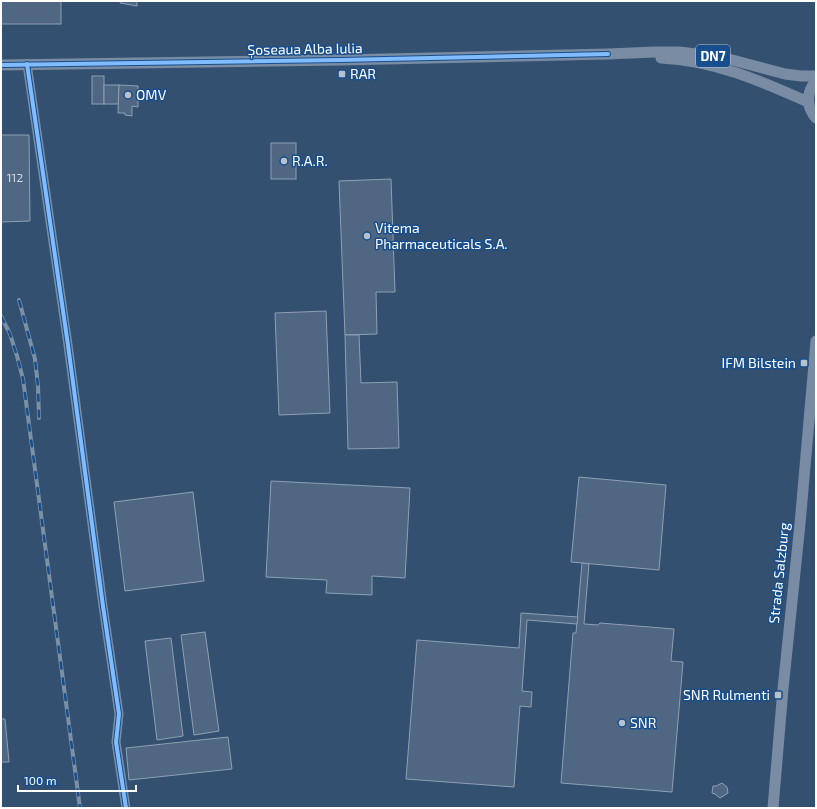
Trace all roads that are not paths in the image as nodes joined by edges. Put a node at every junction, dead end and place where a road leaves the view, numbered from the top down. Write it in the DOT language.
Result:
graph roads {
  1 [pos="608,54"];
  2 [pos="27,64"];
  3 [pos="1,65"];
  4 [pos="816,76"];
  5 [pos="816,81"];
  6 [pos="808,102"];
  7 [pos="816,118"];
  8 [pos="816,341"];
  9 [pos="771,806"];
  10 [pos="126,808"];
  1 -- 2 [label="main road, Șoseaua Alba Iulia / DN7"];
  1 -- 4 [label="main road, Șoseaua Alba Iulia / DN7"];
  1 -- 6 [label="main road, Șoseaua Alba Iulia / DN7"];
  2 -- 3 [label="main road, Șoseaua Alba Iulia / DN7"];
  2 -- 10 [label="street"];
  5 -- 6 [label="main road"];
  6 -- 7 [label="main road"];
  8 -- 9 [label="main road, Strada Salzburg"];
}
